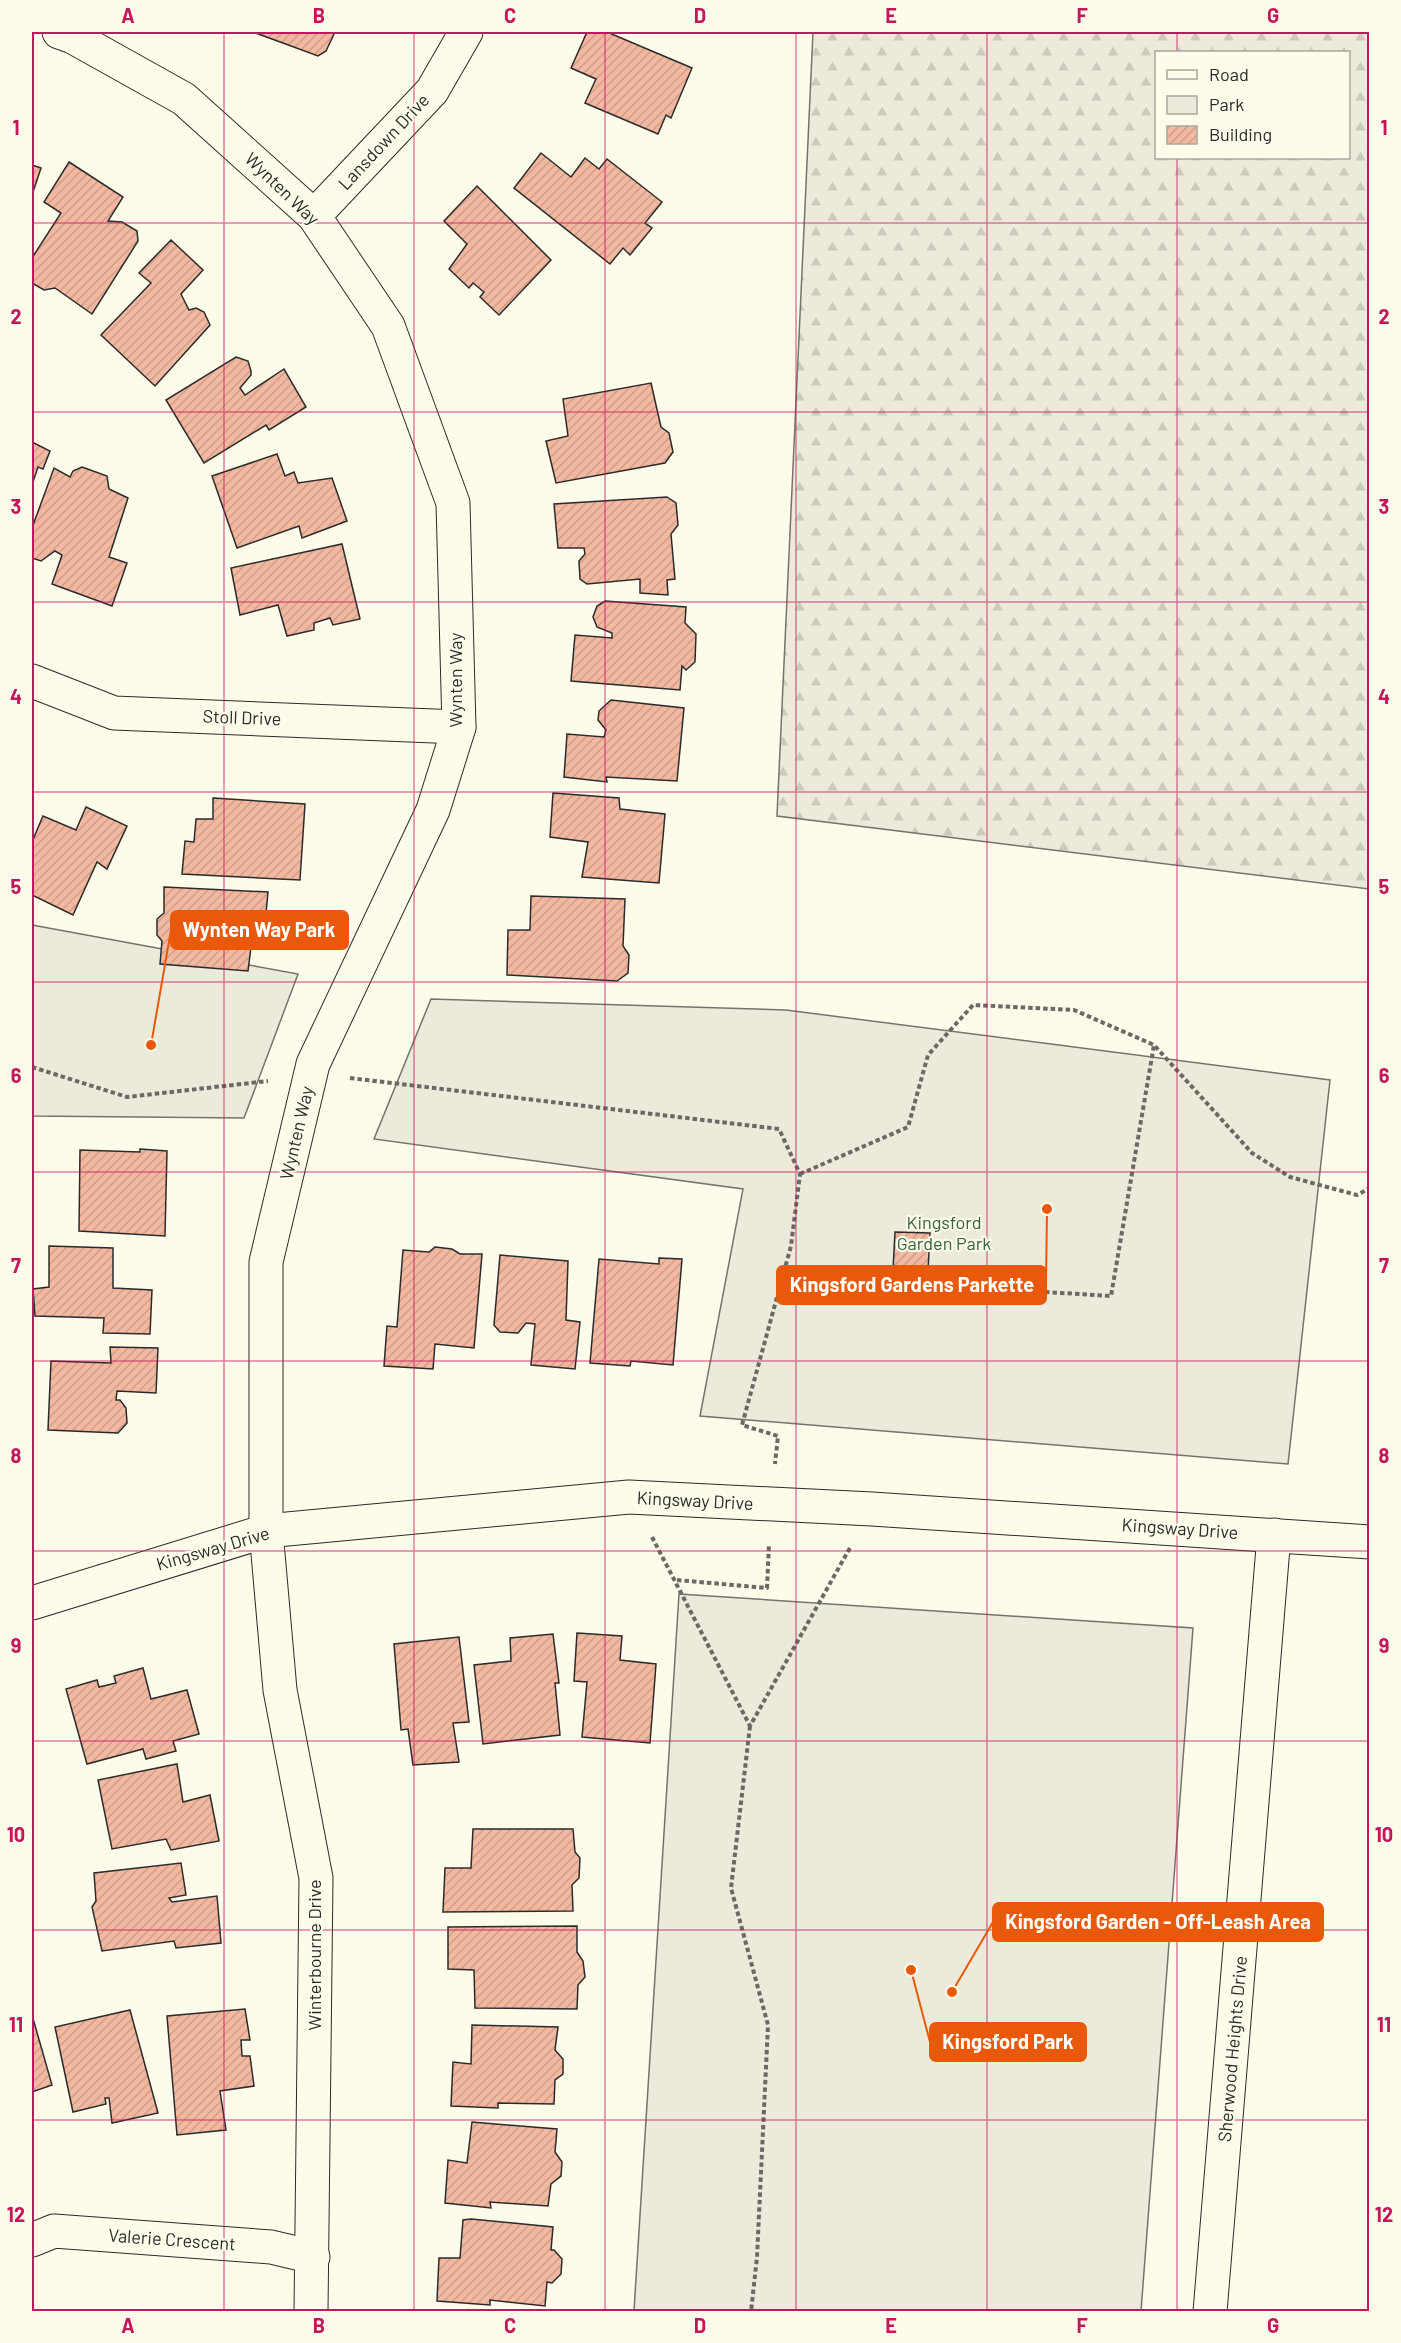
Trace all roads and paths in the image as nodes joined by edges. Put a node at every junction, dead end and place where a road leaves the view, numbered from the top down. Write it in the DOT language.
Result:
graph roads {
  1 [pos="59,32"];
  2 [pos="466,32"];
  3 [pos="314,216"];
  4 [pos="32,681"];
  5 [pos="459,727"];
  6 [pos="1154,1045"];
  7 [pos="32,1067"];
  8 [pos="311,1073"];
  9 [pos="800,1174"];
  10 [pos="1370,1188"];
  11 [pos="783,1276"];
  12 [pos="629,1497"];
  13 [pos="771,1505"];
  14 [pos="872,1509"];
  15 [pos="266,1531"];
  16 [pos="1274,1535"];
  17 [pos="1370,1542"];
  18 [pos="677,1580"];
  19 [pos="32,1603"];
  20 [pos="750,1726"];
  21 [pos="32,2240"];
  22 [pos="313,2257"];
  23 [pos="311,2312"];
  24 [pos="752,2312"];
  25 [pos="1210,2312"];
  1 -- 3 [label="street, Wynten Way"];
  2 -- 3 [label="street, Lansdown Drive"];
  3 -- 5 [label="street, Wynten Way"];
  4 -- 5 [label="street, Stoll Drive"];
  5 -- 8 [label="street, Wynten Way"];
  6 -- 9 [label="path"];
  6 -- 10 [label="path"];
  6 -- 11 [label="path"];
  7 -- 8 [label="path"];
  8 -- 9 [label="path"];
  8 -- 15 [label="street, Wynten Way"];
  9 -- 11 [label="path"];
  11 -- 13 [label="path"];
  12 -- 13 [label="street, Kingsway Drive"];
  12 -- 15 [label="street, Kingsway Drive"];
  12 -- 18 [label="path"];
  13 -- 14 [label="street, Kingsway Drive"];
  13 -- 18 [label="path"];
  14 -- 16 [label="street, Kingsway Drive"];
  14 -- 20 [label="path"];
  15 -- 19 [label="street, Kingsway Drive"];
  15 -- 22 [label="street, Winterbourne Drive"];
  16 -- 17 [label="street, Kingsway Drive"];
  16 -- 25 [label="street, Sherwood Heights Drive"];
  18 -- 20 [label="path"];
  20 -- 24 [label="path"];
  21 -- 22 [label="street, Valerie Crescent"];
  22 -- 23 [label="street, Winterbourne Drive"];
}
